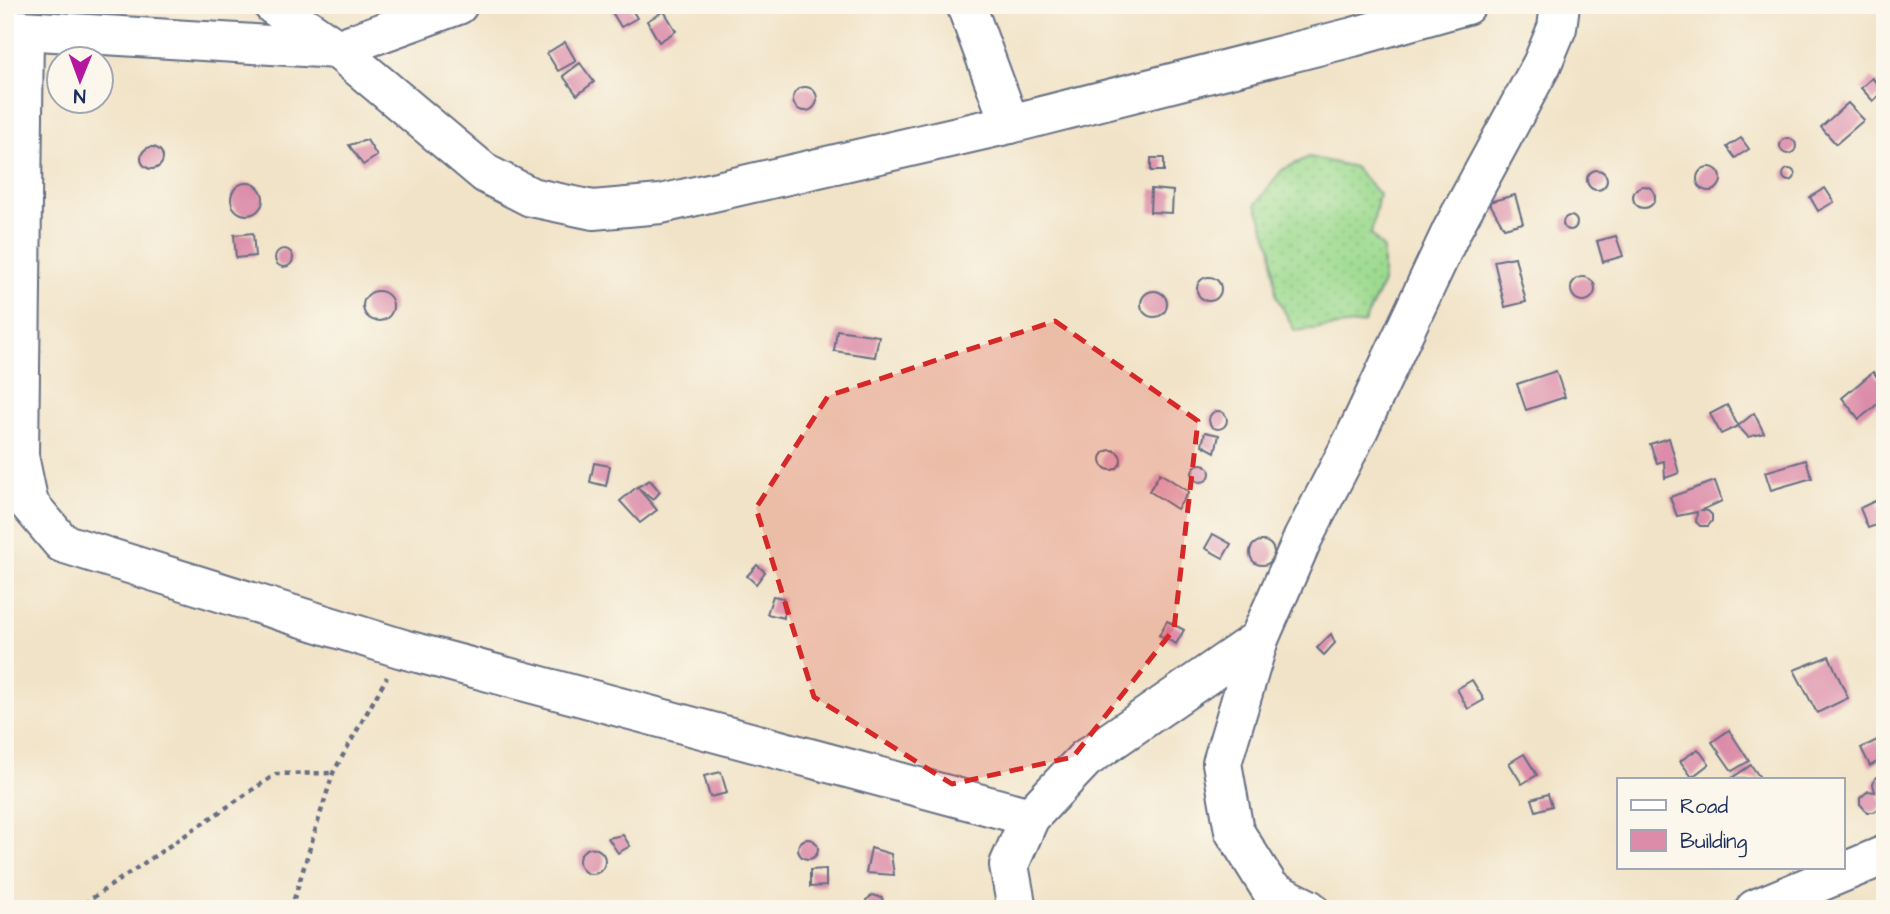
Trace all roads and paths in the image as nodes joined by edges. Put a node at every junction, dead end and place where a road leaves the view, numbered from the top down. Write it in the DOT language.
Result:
graph roads {
  1 [pos="273,5"];
  2 [pos="458,5"];
  3 [pos="966,5"];
  4 [pos="1466,5"];
  5 [pos="1560,5"];
  6 [pos="14,30"];
  7 [pos="337,49"];
  8 [pos="1010,124"];
  9 [pos="1259,639"];
  10 [pos="403,649"];
  11 [pos="333,772"];
  12 [pos="1030,817"];
  13 [pos="1885,855"];
  14 [pos="76,909"];
  15 [pos="291,909"];
  16 [pos="1017,909"];
  17 [pos="1309,909"];
  18 [pos="1755,909"];
  1 -- 7 [label="street"];
  2 -- 7 [label="street"];
  3 -- 8 [label="street"];
  4 -- 8 [label="street"];
  5 -- 9 [label="street"];
  6 -- 7 [label="street"];
  6 -- 10 [label="street"];
  7 -- 8 [label="street"];
  9 -- 12 [label="street"];
  9 -- 17 [label="street"];
  10 -- 11 [label="path"];
  10 -- 12 [label="street"];
  11 -- 14 [label="path"];
  11 -- 15 [label="path"];
  12 -- 16 [label="street"];
  13 -- 18 [label="street"];
}
